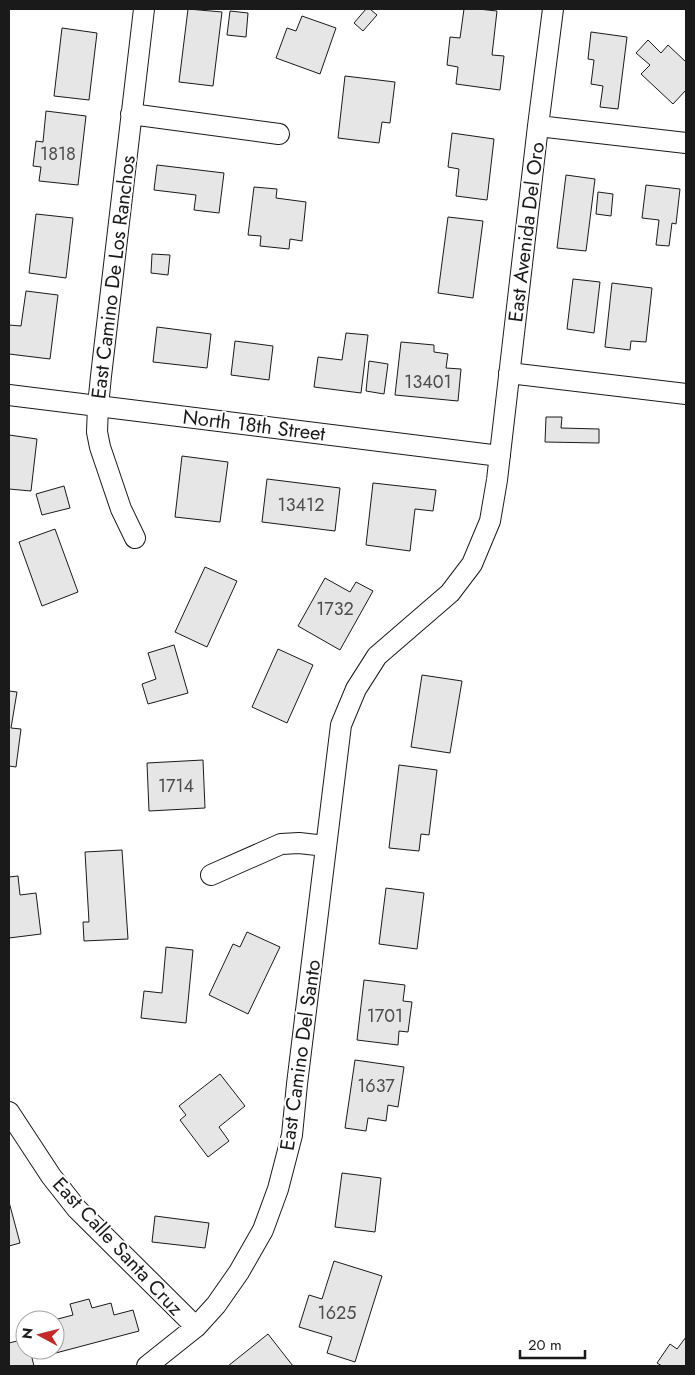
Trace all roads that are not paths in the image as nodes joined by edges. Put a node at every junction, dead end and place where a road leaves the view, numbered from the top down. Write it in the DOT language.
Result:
graph roads {
  1 [pos="144,9"];
  2 [pos="554,9"];
  3 [pos="131,114"];
  4 [pos="538,126"];
  5 [pos="279,134"];
  6 [pos="686,143"];
  7 [pos="509,373"];
  8 [pos="686,394"];
  9 [pos="9,395"];
  10 [pos="98,406"];
  11 [pos="500,456"];
  12 [pos="135,538"];
  13 [pos="326,846"];
  14 [pos="211,875"];
  15 [pos="9,1112"];
  16 [pos="196,1327"];
  17 [pos="147,1366"];
  1 -- 3 [label="street, East Camino De Los Ranchos"];
  2 -- 4 [label="street, East Avenida Del Oro"];
  3 -- 5 [label="street"];
  3 -- 10 [label="street, East Camino De Los Ranchos"];
  4 -- 6 [label="street"];
  4 -- 7 [label="street, East Avenida Del Oro"];
  7 -- 8 [label="street"];
  7 -- 11 [label="street, East Avenida Del Oro"];
  9 -- 10 [label="street, North 18th Street"];
  10 -- 11 [label="street, North 18th Street"];
  10 -- 12 [label="street, East Camino De Los Ranchos"];
  11 -- 13 [label="street, East Camino Del Santo"];
  13 -- 14 [label="street"];
  13 -- 16 [label="street, East Camino Del Santo"];
  15 -- 16 [label="street, East Calle Santa Cruz"];
  16 -- 17 [label="street, East Camino Del Santo"];
}
